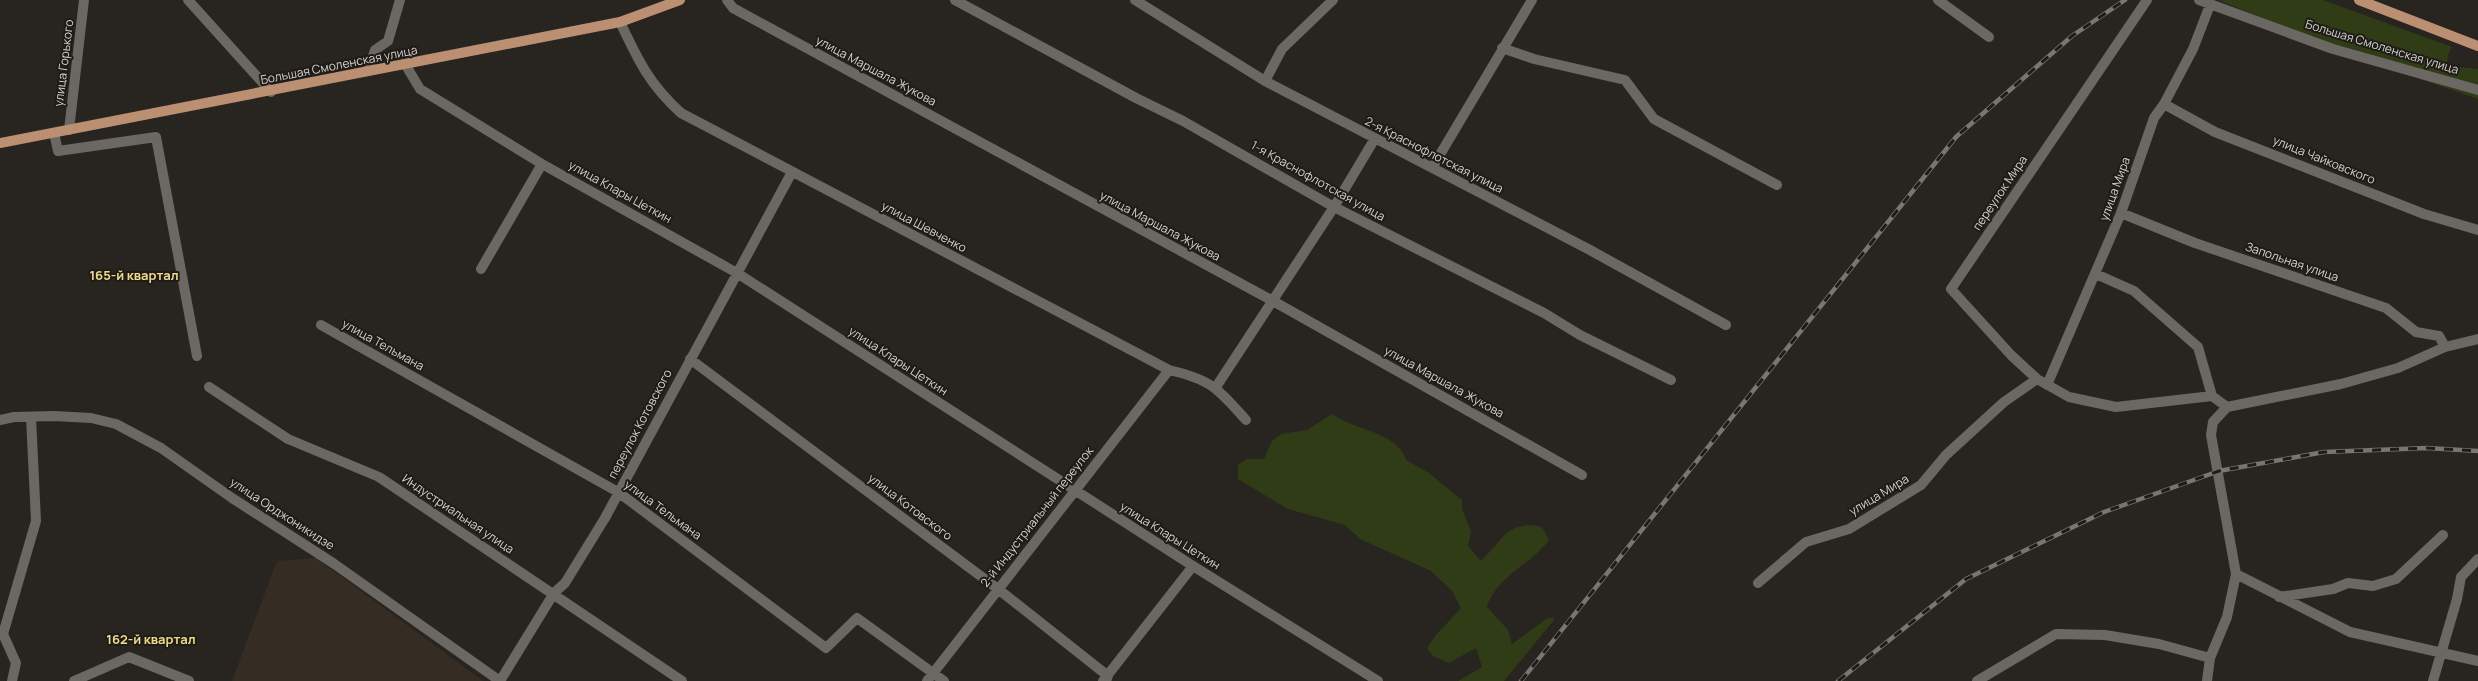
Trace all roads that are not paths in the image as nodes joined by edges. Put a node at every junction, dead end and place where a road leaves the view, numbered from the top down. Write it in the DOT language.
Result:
graph roads {
  1 [pos="84,0"];
  2 [pos="188,0"];
  3 [pos="400,0"];
  4 [pos="680,0"];
  5 [pos="727,0"];
  6 [pos="956,0"];
  7 [pos="1135,0"];
  8 [pos="1333,0"];
  9 [pos="1532,0"];
  10 [pos="1938,0"];
  11 [pos="2147,0"];
  12 [pos="2199,0"];
  13 [pos="2359,0"];
  14 [pos="2210,5"];
  15 [pos="620,22"];
  16 [pos="1989,37"];
  17 [pos="2478,46"];
  18 [pos="1502,48"];
  19 [pos="405,64"];
  20 [pos="368,71"];
  21 [pos="1265,81"];
  22 [pos="2478,90"];
  23 [pos="271,92"];
  24 [pos="2164,104"];
  25 [pos="69,130"];
  26 [pos="54,133"];
  27 [pos="1374,140"];
  28 [pos="0,143"];
  29 [pos="542,164"];
  30 [pos="1432,168"];
  31 [pos="792,172"];
  32 [pos="1778,185"];
  33 [pos="1334,207"];
  34 [pos="2121,213"];
  35 [pos="2478,230"];
  36 [pos="481,269"];
  37 [pos="737,272"];
  38 [pos="2096,274"];
  39 [pos="1273,301"];
  40 [pos="321,325"];
  41 [pos="1726,325"];
  42 [pos="2478,339"];
  43 [pos="2445,347"];
  44 [pos="197,356"];
  45 [pos="690,359"];
  46 [pos="1168,370"];
  47 [pos="2037,379"];
  48 [pos="1670,380"];
  49 [pos="2047,385"];
  50 [pos="209,387"];
  51 [pos="1216,387"];
  52 [pos="2212,396"];
  53 [pos="2227,407"];
  54 [pos="32,417"];
  55 [pos="0,420"];
  56 [pos="1246,420"];
  57 [pos="1582,475"];
  58 [pos="1075,490"];
  59 [pos="618,492"];
  60 [pos="2444,535"];
  61 [pos="2478,559"];
  62 [pos="1193,566"];
  63 [pos="2236,574"];
  64 [pos="1758,583"];
  65 [pos="998,589"];
  66 [pos="554,593"];
  67 [pos="2279,597"];
  68 [pos="2440,652"];
  69 [pos="2210,658"];
  70 [pos="2478,661"];
  71 [pos="931,677"];
  72 [pos="1105,679"];
  73 [pos="12,681"];
  74 [pos="74,681"];
  75 [pos="189,681"];
  76 [pos="500,681"];
  77 [pos="682,681"];
  78 [pos="944,681"];
  79 [pos="1378,681"];
  80 [pos="1977,681"];
  81 [pos="2207,681"];
  82 [pos="2433,681"];
  1 -- 25 [label="street, улица Горького"];
  2 -- 23 [label="street"];
  3 -- 20 [label="street"];
  4 -- 15 [label="main road, Большая Смоленская улица"];
  5 -- 39 [label="street, улица Маршала Жукова"];
  6 -- 33 [label="street, 1-я Краснофлотская улица"];
  7 -- 21 [label="street, 2-я Краснофлотская улица"];
  8 -- 21 [label="street"];
  9 -- 18 [label="street"];
  10 -- 16 [label="street"];
  11 -- 47 [label="street, переулок Мира"];
  12 -- 14 [label="street"];
  13 -- 17 [label="main road"];
  14 -- 22 [label="street, Большая Смоленская улица"];
  14 -- 24 [label="street, улица Мира"];
  15 -- 19 [label="main road, Большая Смоленская улица"];
  15 -- 31 [label="street, улица Шевченко"];
  18 -- 30 [label="street"];
  18 -- 32 [label="street"];
  19 -- 20 [label="main road, Большая Смоленская улица"];
  19 -- 29 [label="street, улица Клары Цеткин"];
  20 -- 23 [label="main road, Большая Смоленская улица"];
  21 -- 27 [label="street, 2-я Краснофлотская улица"];
  23 -- 25 [label="main road, Большая Смоленская улица"];
  24 -- 34 [label="street, улица Мира"];
  24 -- 35 [label="street, улица Чайковского"];
  25 -- 26 [label="main road, Большая Смоленская улица"];
  26 -- 28 [label="main road, Большая Смоленская улица"];
  26 -- 44 [label="street"];
  27 -- 30 [label="street, 2-я Краснофлотская улица"];
  27 -- 33 [label="street"];
  29 -- 36 [label="street"];
  29 -- 37 [label="street, улица Клары Цеткин"];
  30 -- 41 [label="street, 2-я Краснофлотская улица"];
  31 -- 37 [label="street, переулок Котовского"];
  31 -- 46 [label="street, улица Шевченко"];
  33 -- 39 [label="street"];
  33 -- 48 [label="street, 1-я Краснофлотская улица"];
  34 -- 38 [label="street, улица Мира"];
  34 -- 43 [label="street, Запольная улица"];
  37 -- 45 [label="street, переулок Котовского"];
  37 -- 58 [label="street, улица Клары Цеткин"];
  38 -- 49 [label="street, улица Мира"];
  38 -- 52 [label="street"];
  39 -- 51 [label="street"];
  39 -- 57 [label="street, улица Маршала Жукова"];
  40 -- 59 [label="street, улица Тельмана"];
  42 -- 43 [label="street"];
  43 -- 53 [label="street"];
  45 -- 59 [label="street, переулок Котовского"];
  45 -- 65 [label="street, улица Котовского"];
  46 -- 51 [label="street, улица Шевченко"];
  46 -- 58 [label="street, 2-й Индустриальный переулок"];
  47 -- 49 [label="street, переулок Мира"];
  47 -- 64 [label="street, улица Мира"];
  49 -- 52 [label="street, переулок Мира"];
  50 -- 66 [label="street, Индустриальная улица"];
  51 -- 56 [label="street, улица Шевченко"];
  52 -- 53 [label="street"];
  53 -- 63 [label="street"];
  54 -- 55 [label="street, улица Орджоникидзе"];
  54 -- 73 [label="street"];
  54 -- 76 [label="street, улица Орджоникидзе"];
  58 -- 62 [label="street, улица Клары Цеткин"];
  58 -- 65 [label="street, 2-й Индустриальный переулок"];
  59 -- 66 [label="street, переулок Котовского"];
  59 -- 71 [label="street, улица Тельмана"];
  60 -- 67 [label="street"];
  61 -- 68 [label="street"];
  62 -- 72 [label="street"];
  62 -- 79 [label="street, улица Клары Цеткин"];
  63 -- 67 [label="street"];
  63 -- 69 [label="street"];
  65 -- 71 [label="street, 2-й Индустриальный переулок"];
  65 -- 72 [label="street, улица Котовского"];
  66 -- 76 [label="street, переулок Котовского"];
  66 -- 77 [label="street, Индустриальная улица"];
  67 -- 68 [label="street"];
  68 -- 70 [label="street"];
  68 -- 82 [label="street"];
  69 -- 80 [label="street"];
  69 -- 81 [label="street"];
  71 -- 78 [label="street, улица Тельмана"];
  74 -- 75 [label="street"];
}
